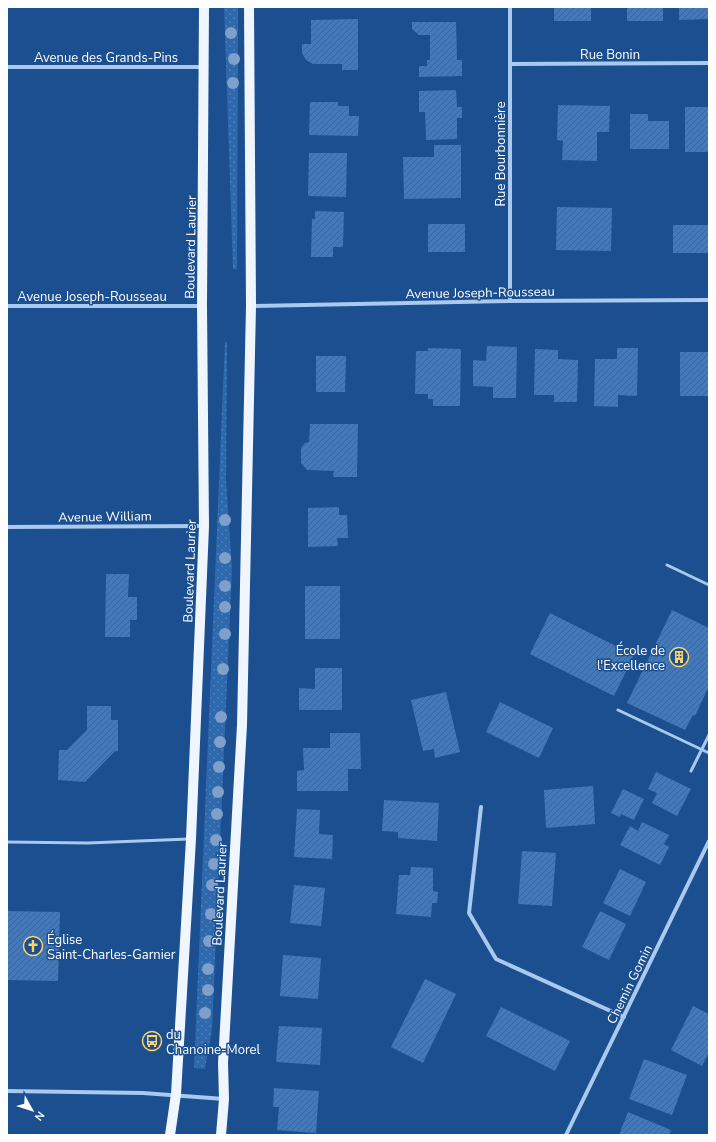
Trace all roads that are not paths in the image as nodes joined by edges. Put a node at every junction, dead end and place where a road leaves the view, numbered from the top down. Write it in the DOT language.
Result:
graph roads {
  1 [pos="204,7"];
  2 [pos="249,7"];
  3 [pos="510,7"];
  4 [pos="709,63"];
  5 [pos="510,64"];
  6 [pos="205,67"];
  7 [pos="7,68"];
  8 [pos="709,300"];
  9 [pos="510,301"];
  10 [pos="7,306"];
  11 [pos="202,306"];
  12 [pos="251,306"];
  13 [pos="204,526"];
  14 [pos="7,527"];
  15 [pos="667,565"];
  16 [pos="709,585"];
  17 [pos="618,710"];
  18 [pos="709,734"];
  19 [pos="702,749"];
  20 [pos="709,752"];
  21 [pos="692,772"];
  22 [pos="481,806"];
  23 [pos="192,839"];
  24 [pos="709,841"];
  25 [pos="7,842"];
  26 [pos="624,1017"];
  27 [pos="7,1091"];
  28 [pos="176,1094"];
  29 [pos="224,1099"];
  30 [pos="170,1135"];
  31 [pos="221,1135"];
  32 [pos="566,1135"];
  1 -- 6 [label="main road, Boulevard Laurier"];
  2 -- 12 [label="main road, Boulevard Laurier"];
  3 -- 5 [label="street, Rue Bourbonnière"];
  4 -- 5 [label="street, Rue Bonin"];
  5 -- 9 [label="street, Rue Bourbonnière"];
  6 -- 7 [label="street, Avenue des Grands-Pins"];
  6 -- 11 [label="main road, Boulevard Laurier"];
  8 -- 9 [label="street, Avenue Joseph-Rousseau"];
  9 -- 12 [label="street, Avenue Joseph-Rousseau"];
  10 -- 11 [label="street, Avenue Joseph-Rousseau"];
  11 -- 13 [label="main road, Boulevard Laurier"];
  12 -- 29 [label="main road, Boulevard Laurier"];
  13 -- 14 [label="street, Avenue William"];
  13 -- 23 [label="main road, Boulevard Laurier"];
  15 -- 16 [label="lane"];
  17 -- 19 [label="lane"];
  18 -- 19 [label="lane"];
  19 -- 20 [label="lane"];
  19 -- 21 [label="lane"];
  22 -- 26 [label="street"];
  23 -- 25 [label="lane"];
  23 -- 28 [label="main road, Boulevard Laurier"];
  24 -- 26 [label="street, Chemin Gomin"];
  26 -- 32 [label="street, Chemin Gomin"];
  27 -- 28 [label="street"];
  28 -- 29 [label="street"];
  28 -- 30 [label="main road, Boulevard Laurier"];
  29 -- 31 [label="main road, Boulevard Laurier"];
}
